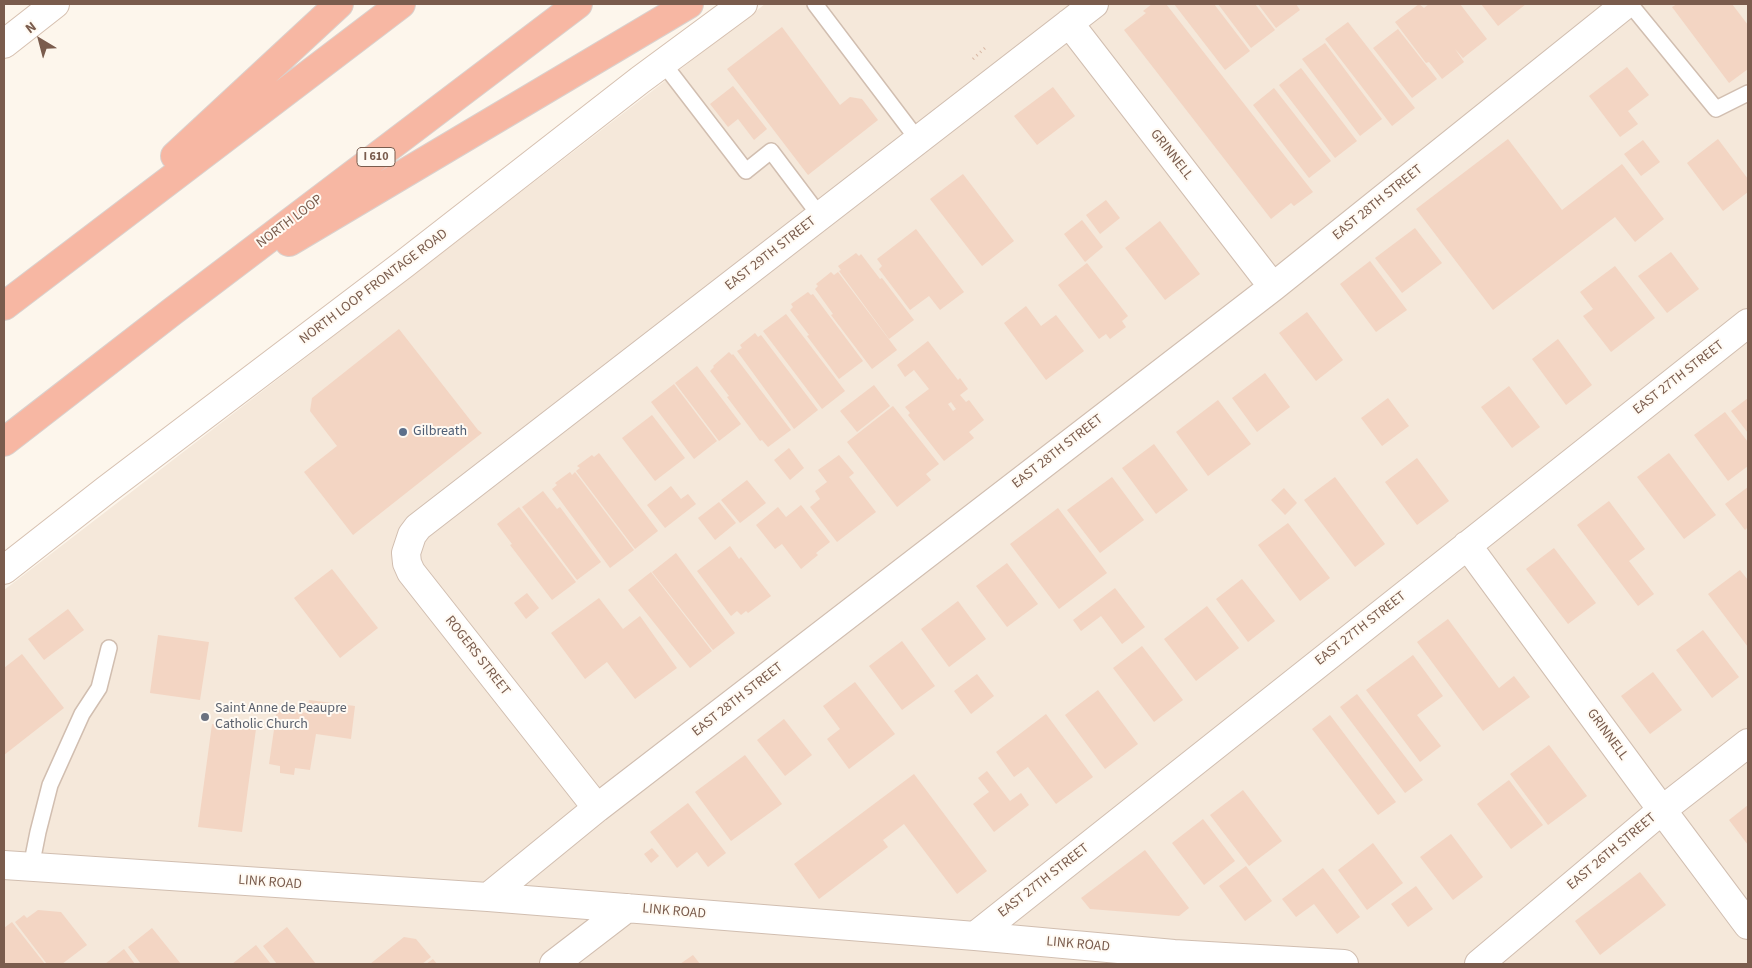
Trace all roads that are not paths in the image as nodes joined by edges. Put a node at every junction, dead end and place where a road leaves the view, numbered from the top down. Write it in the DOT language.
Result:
graph roads {
  1 [pos="55,4"];
  2 [pos="339,4"];
  3 [pos="401,4"];
  4 [pos="578,4"];
  5 [pos="689,4"];
  6 [pos="743,4"];
  7 [pos="815,4"];
  8 [pos="1094,4"];
  9 [pos="1626,4"];
  10 [pos="1630,4"];
  11 [pos="1069,24"];
  12 [pos="4,44"];
  13 [pos="663,64"];
  14 [pos="1748,93"];
  15 [pos="918,140"];
  16 [pos="820,216"];
  17 [pos="57,265"];
  18 [pos="1273,287"];
  19 [pos="4,306"];
  20 [pos="174,310"];
  21 [pos="1748,323"];
  22 [pos="4,442"];
  23 [pos="447,504"];
  24 [pos="1466,545"];
  25 [pos="4,570"];
  26 [pos="109,648"];
  27 [pos="1748,743"];
  28 [pos="597,808"];
  29 [pos="1662,810"];
  30 [pos="13,868"];
  31 [pos="488,897"];
  32 [pos="627,908"];
  33 [pos="1748,925"];
  34 [pos="975,936"];
  35 [pos="1172,959"];
  36 [pos="554,964"];
  37 [pos="1344,964"];
  38 [pos="1479,964"];
  1 -- 12 [label="street"];
  2 -- 17 [label="highway"];
  3 -- 17 [label="highway"];
  4 -- 20 [label="highway, NORTH LOOP / I 610"];
  5 -- 20 [label="highway"];
  6 -- 13 [label="street, NORTH LOOP FRONTAGE ROAD"];
  7 -- 15 [label="lane"];
  8 -- 11 [label="street, EAST 29TH STREET"];
  9 -- 18 [label="street, EAST 28TH STREET"];
  10 -- 14 [label="lane"];
  11 -- 15 [label="street, EAST 29TH STREET"];
  11 -- 18 [label="street, GRINNELL"];
  13 -- 16 [label="lane"];
  13 -- 25 [label="street, NORTH LOOP FRONTAGE ROAD"];
  15 -- 16 [label="street, EAST 29TH STREET"];
  16 -- 23 [label="street, EAST 29TH STREET"];
  17 -- 19 [label="highway"];
  18 -- 28 [label="street, EAST 28TH STREET"];
  20 -- 22 [label="highway, NORTH LOOP / I 610"];
  21 -- 24 [label="street, EAST 27TH STREET"];
  23 -- 28 [label="street, ROGERS STREET"];
  24 -- 29 [label="street, GRINNELL"];
  24 -- 34 [label="street, EAST 27TH STREET"];
  26 -- 30 [label="lane"];
  27 -- 29 [label="street, EAST 26TH STREET"];
  28 -- 31 [label="street, EAST 28TH STREET"];
  29 -- 33 [label="street, GRINNELL"];
  29 -- 38 [label="street, EAST 26TH STREET"];
  30 -- 31 [label="street, LINK ROAD"];
  31 -- 32 [label="street, LINK ROAD"];
  32 -- 34 [label="street, LINK ROAD"];
  32 -- 36 [label="street"];
  34 -- 35 [label="street, LINK ROAD"];
  35 -- 37 [label="street, LINK ROAD"];
}
